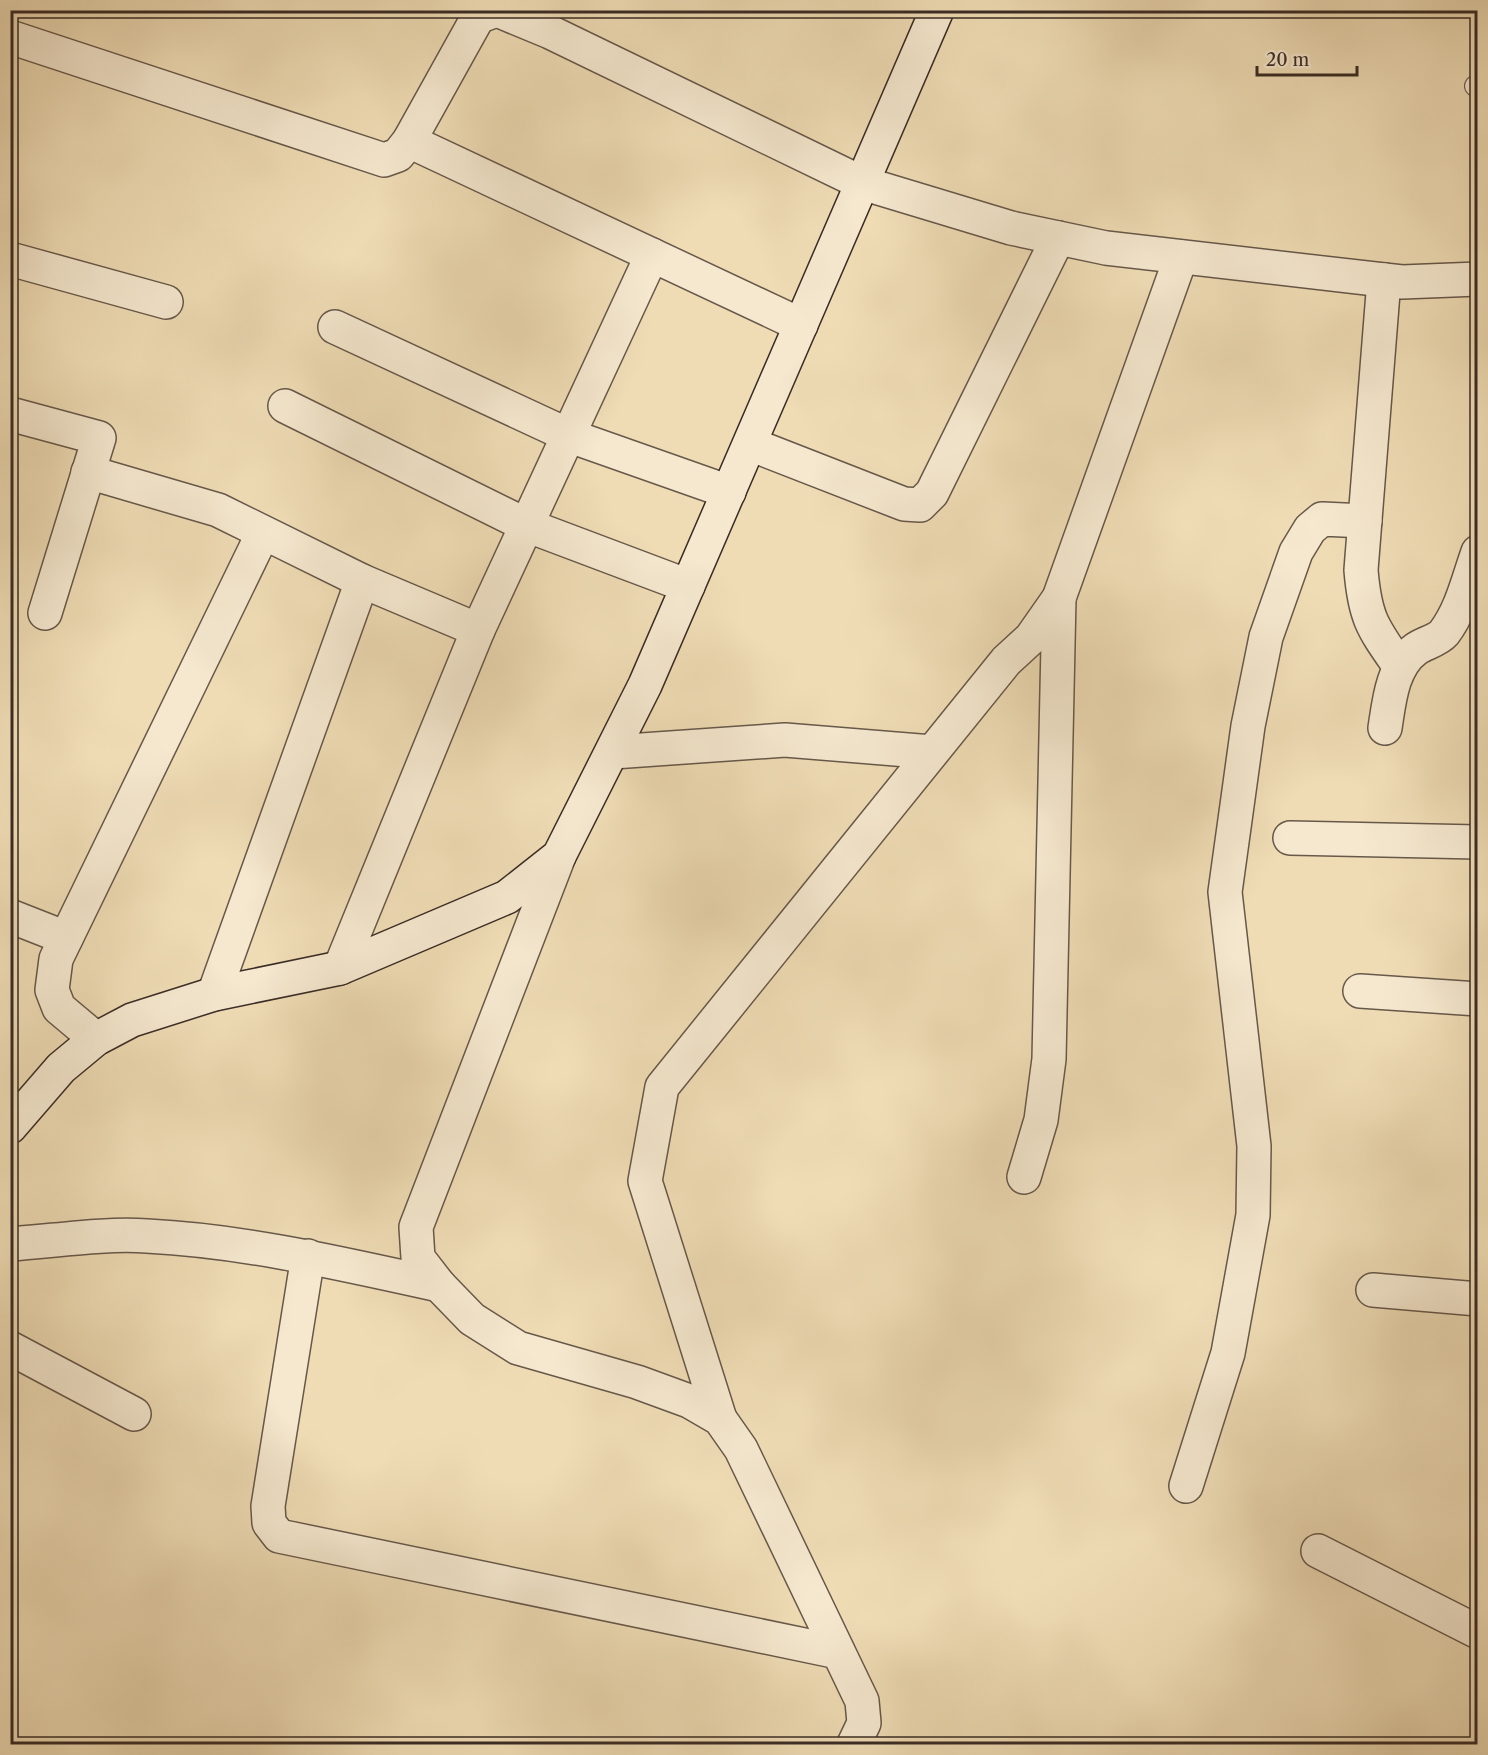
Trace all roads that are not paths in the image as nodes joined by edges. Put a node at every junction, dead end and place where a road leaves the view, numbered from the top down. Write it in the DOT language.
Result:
graph roads {
  1 [pos="936,10"];
  2 [pos="481,12"];
  3 [pos="10,37"];
  4 [pos="409,141"];
  5 [pos="862,183"];
  6 [pos="1058,238"];
  7 [pos="652,255"];
  8 [pos="1181,256"];
  9 [pos="10,260"];
  10 [pos="1478,279"];
  11 [pos="1384,280"];
  12 [pos="165,302"];
  13 [pos="801,325"];
  14 [pos="335,327"];
  15 [pos="285,406"];
  16 [pos="10,414"];
  17 [pos="570,436"];
  18 [pos="750,444"];
  19 [pos="88,472"];
  20 [pos="729,492"];
  21 [pos="1365,520"];
  22 [pos="526,525"];
  23 [pos="263,533"];
  24 [pos="1478,552"];
  25 [pos="362,581"];
  26 [pos="688,586"];
  27 [pos="1059,598"];
  28 [pos="45,613"];
  29 [pos="478,630"];
  30 [pos="1400,667"];
  31 [pos="1385,729"];
  32 [pos="613,752"];
  33 [pos="932,752"];
  34 [pos="1290,838"];
  35 [pos="1478,842"];
  36 [pos="559,856"];
  37 [pos="10,916"];
  38 [pos="66,938"];
  39 [pos="340,968"];
  40 [pos="1360,991"];
  41 [pos="214,994"];
  42 [pos="1478,999"];
  43 [pos="96,1039"];
  44 [pos="15,1114"];
  45 [pos="1024,1176"];
  46 [pos="10,1244"];
  47 [pos="308,1256"];
  48 [pos="439,1285"];
  49 [pos="1373,1290"];
  50 [pos="1478,1299"];
  51 [pos="10,1348"];
  52 [pos="134,1414"];
  53 [pos="720,1419"];
  54 [pos="1185,1486"];
  55 [pos="1318,1551"];
  56 [pos="1478,1632"];
  57 [pos="838,1652"];
  58 [pos="854,1744"];
  1 -- 5 [label="street"];
  2 -- 4 [label="street"];
  2 -- 5 [label="street"];
  3 -- 4 [label="street"];
  4 -- 7 [label="street"];
  5 -- 6 [label="street"];
  5 -- 13 [label="street"];
  6 -- 8 [label="street"];
  6 -- 18 [label="street"];
  7 -- 13 [label="street"];
  7 -- 17 [label="street"];
  8 -- 11 [label="street"];
  8 -- 27 [label="street"];
  9 -- 12 [label="street"];
  10 -- 11 [label="street"];
  11 -- 21 [label="street"];
  13 -- 18 [label="street"];
  14 -- 17 [label="street"];
  15 -- 22 [label="street"];
  16 -- 19 [label="street"];
  17 -- 20 [label="street"];
  17 -- 22 [label="street"];
  18 -- 20 [label="street"];
  19 -- 23 [label="street"];
  19 -- 28 [label="street"];
  20 -- 26 [label="street"];
  21 -- 30 [label="street"];
  21 -- 54 [label="street"];
  22 -- 26 [label="street"];
  22 -- 29 [label="street"];
  23 -- 25 [label="street"];
  23 -- 38 [label="street"];
  24 -- 30 [label="street"];
  25 -- 29 [label="street"];
  25 -- 41 [label="street"];
  26 -- 32 [label="street"];
  27 -- 33 [label="street"];
  27 -- 45 [label="street"];
  29 -- 39 [label="street"];
  30 -- 31 [label="street"];
  32 -- 33 [label="street"];
  32 -- 36 [label="street"];
  33 -- 53 [label="street"];
  34 -- 35 [label="street"];
  36 -- 39 [label="street"];
  36 -- 48 [label="street"];
  37 -- 38 [label="street"];
  38 -- 43 [label="street"];
  39 -- 41 [label="street"];
  40 -- 42 [label="street"];
  41 -- 43 [label="street"];
  43 -- 44 [label="street"];
  46 -- 47 [label="street"];
  47 -- 48 [label="street"];
  47 -- 57 [label="street"];
  48 -- 53 [label="street"];
  49 -- 50 [label="street"];
  51 -- 52 [label="street"];
  53 -- 57 [label="street"];
  55 -- 56 [label="street"];
  57 -- 58 [label="street"];
}
